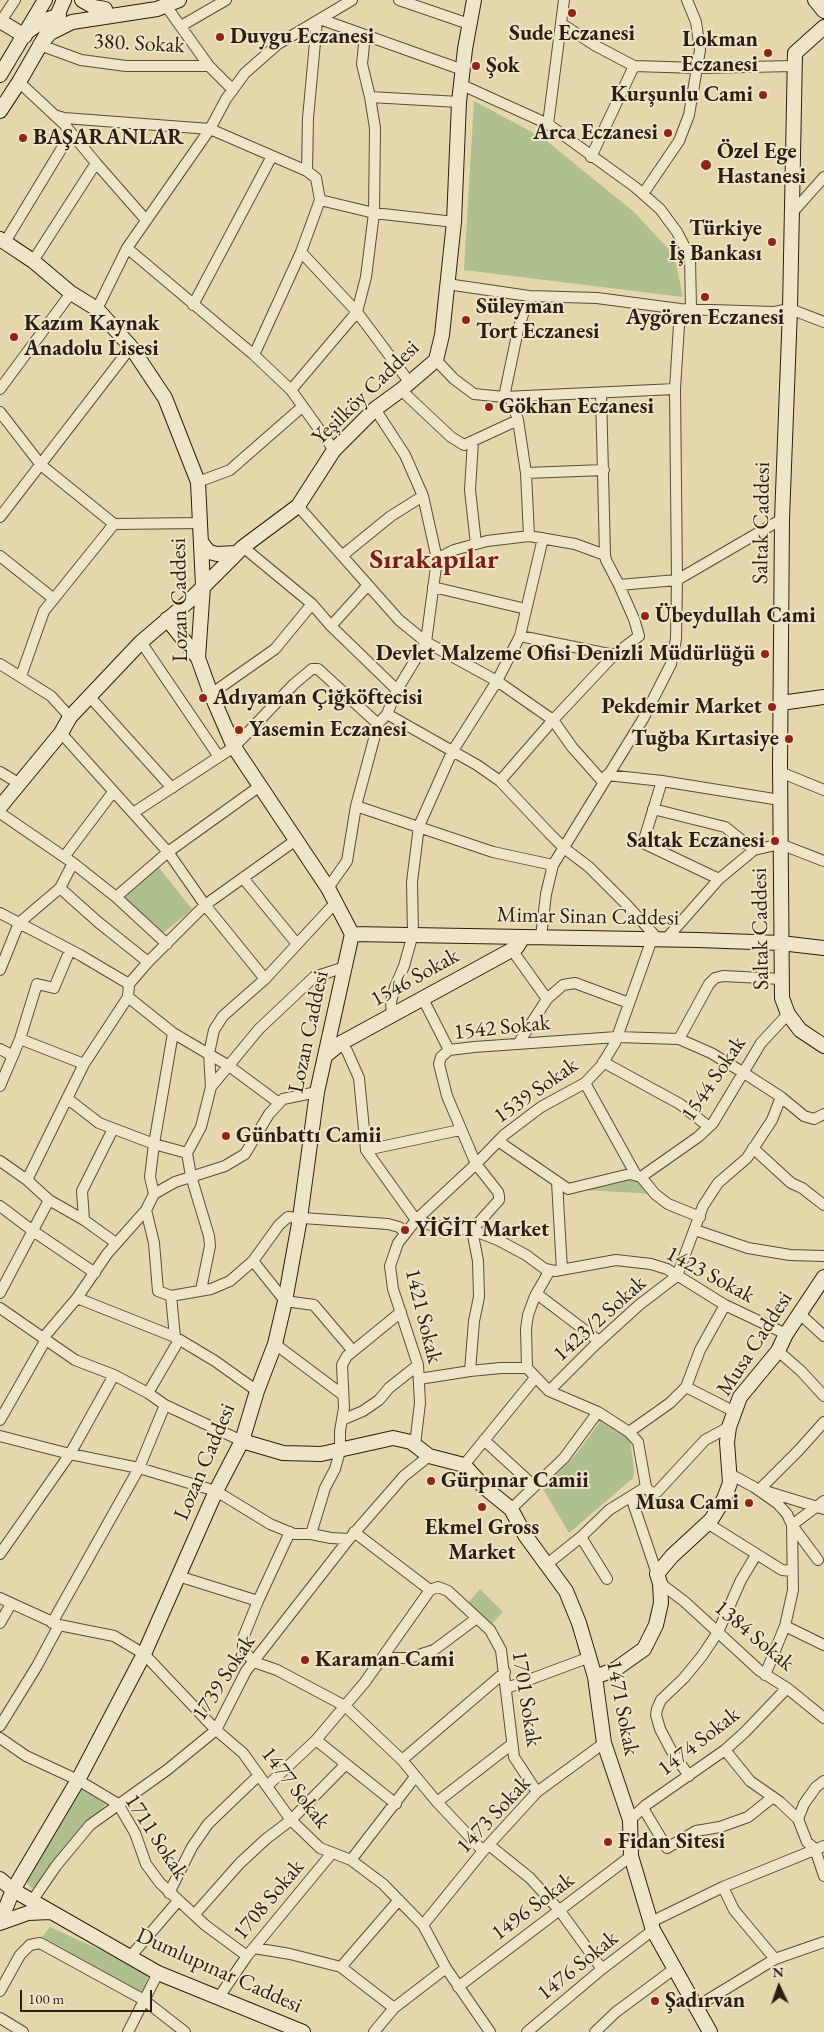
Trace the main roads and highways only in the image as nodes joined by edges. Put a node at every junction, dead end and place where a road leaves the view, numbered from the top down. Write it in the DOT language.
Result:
graph roads {
  1 [pos="45,0"];
  2 [pos="82,0"];
  3 [pos="179,0"];
  4 [pos="815,0"];
  5 [pos="471,1"];
  6 [pos="105,9"];
  7 [pos="62,10"];
  8 [pos="146,10"];
  9 [pos="824,11"];
  10 [pos="1,21"];
  11 [pos="824,27"];
  12 [pos="26,34"];
  13 [pos="0,75"];
  14 [pos="0,110"];
  15 [pos="3,241"];
  16 [pos="201,542"];
  17 [pos="240,550"];
  18 [pos="203,586"];
  19 [pos="167,619"];
  20 [pos="198,658"];
  21 [pos="824,697"];
  22 [pos="781,703"];
  23 [pos="0,808"];
  24 [pos="352,934"];
  25 [pos="523,937"];
  26 [pos="781,944"];
  27 [pos="824,948"];
  28 [pos="824,1046"];
  29 [pos="325,1056"];
  30 [pos="824,1277"];
  31 [pos="242,1441"];
  32 [pos="595,1677"];
  33 [pos="0,1879"];
  34 [pos="13,1890"];
  35 [pos="52,1912"];
  36 [pos="0,1922"];
  37 [pos="303,2032"];
  38 [pos="710,2032"];
  1 -- 12 [label="main road"];
  2 -- 6 [label="main road"];
  3 -- 8 [label="main road"];
  4 -- 9 [label="main road"];
  5 -- 17 [label="main road, Yeşilköy Caddesi"];
  6 -- 7 [label="main road"];
  6 -- 8 [label="main road"];
  7 -- 8 [label="main road"];
  7 -- 12 [label="main road"];
  7 -- 14 [label="main road"];
  10 -- 12 [label="main road"];
  11 -- 22 [label="main road, Saltak Caddesi"];
  12 -- 13 [label="main road"];
  15 -- 16 [label="main road, Lozan Caddesi"];
  16 -- 17 [label="main road"];
  16 -- 18 [label="main road, Lozan Caddesi"];
  17 -- 18 [label="main road, Yeşilköy Caddesi"];
  18 -- 19 [label="main road, Yeşilköy Caddesi"];
  18 -- 20 [label="main road, Lozan Caddesi"];
  19 -- 20 [label="main road"];
  19 -- 23 [label="main road, Yeşilköy Caddesi"];
  20 -- 24 [label="main road, Lozan Caddesi"];
  21 -- 22 [label="main road"];
  22 -- 26 [label="main road, Saltak Caddesi"];
  24 -- 25 [label="main road, Mimar Sinan Caddesi"];
  24 -- 29 [label="main road, Lozan Caddesi"];
  25 -- 26 [label="main road, Mimar Sinan Caddesi"];
  25 -- 29 [label="main road, 1546 Sokak"];
  26 -- 27 [label="main road, Mimar Sinan Caddesi"];
  26 -- 28 [label="main road, Saltak Caddesi"];
  29 -- 31 [label="main road, Lozan Caddesi"];
  30 -- 32 [label="main road, Musa Caddesi"];
  31 -- 32 [label="main road, 1471 Sokak"];
  31 -- 34 [label="main road, Lozan Caddesi"];
  32 -- 38 [label="main road, 1471 Sokak"];
  33 -- 34 [label="main road, Dumlupınar Caddesi"];
  34 -- 35 [label="main road, Dumlupınar Caddesi"];
  34 -- 36 [label="main road, Lozan Caddesi"];
  35 -- 36 [label="main road"];
  35 -- 37 [label="main road, Dumlupınar Caddesi"];
}
